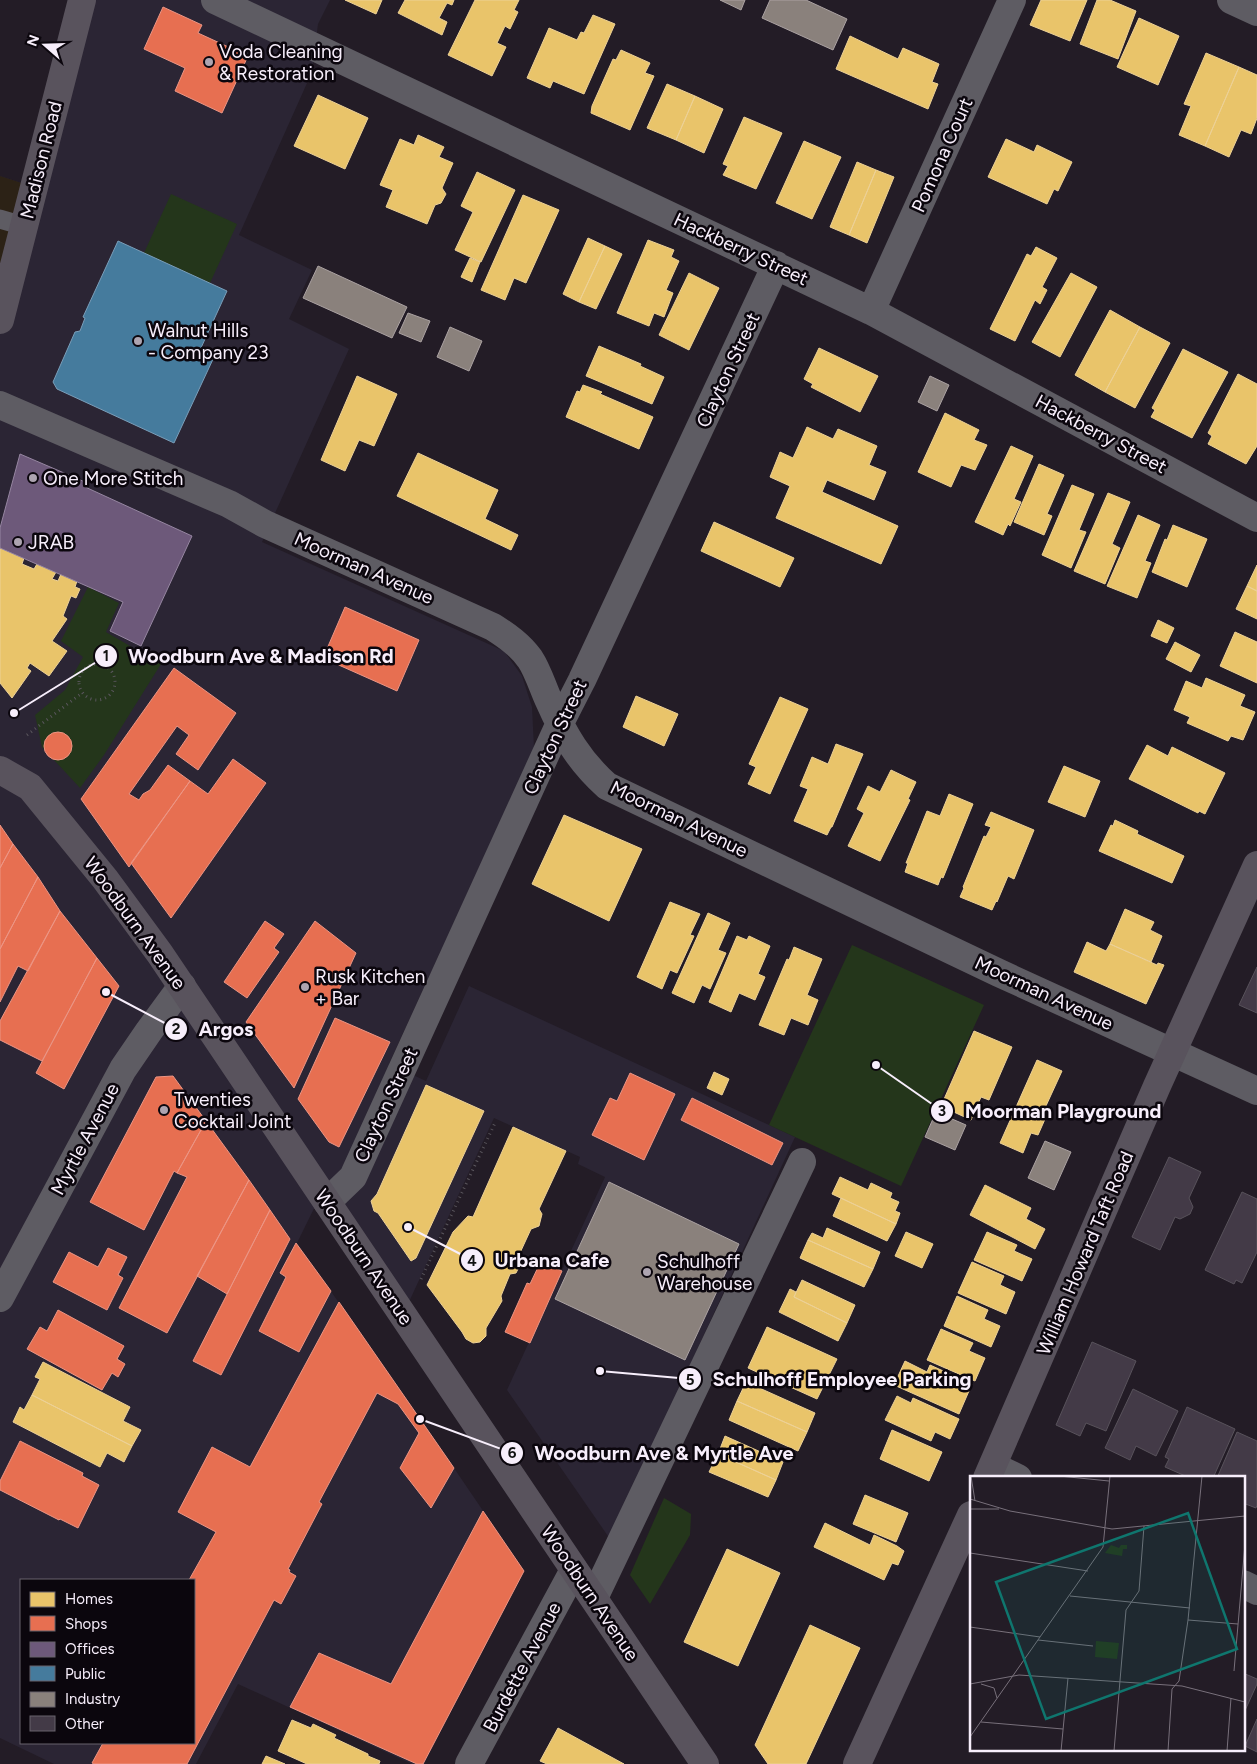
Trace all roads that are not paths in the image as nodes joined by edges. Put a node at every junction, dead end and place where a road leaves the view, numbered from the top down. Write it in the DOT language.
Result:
graph roads {
  1 [pos="82,0"];
  2 [pos="215,0"];
  3 [pos="1012,0"];
  4 [pos="1231,0"];
  5 [pos="1257,12"];
  6 [pos="12,223"];
  7 [pos="776,265"];
  8 [pos="871,311"];
  9 [pos="0,320"];
  10 [pos="0,405"];
  11 [pos="1257,518"];
  12 [pos="559,725"];
  13 [pos="0,770"];
  14 [pos="1257,864"];
  15 [pos="182,986"];
  16 [pos="1174,1052"];
  17 [pos="1257,1091"];
  18 [pos="802,1162"];
  19 [pos="327,1202"];
  20 [pos="0,1298"];
  21 [pos="990,1472"];
  22 [pos="1009,1476"];
  23 [pos="970,1516"];
  24 [pos="574,1570"];
  25 [pos="1244,1584"];
  26 [pos="1257,1591"];
  27 [pos="594,1598"];
  28 [pos="469,1764"];
  29 [pos="705,1764"];
  30 [pos="857,1764"];
  1 -- 6 [label="street, Madison Road"];
  2 -- 7 [label="street, Hackberry Street"];
  3 -- 8 [label="street, Pomona Court"];
  4 -- 5 [label="street"];
  6 -- 9 [label="street, Madison Road"];
  7 -- 8 [label="street, Hackberry Street"];
  7 -- 12 [label="street, Clayton Street"];
  8 -- 11 [label="street, Hackberry Street"];
  10 -- 12 [label="street, Moorman Avenue"];
  12 -- 16 [label="street, Moorman Avenue"];
  12 -- 19 [label="street, Clayton Street"];
  13 -- 15 [label="street, Woodburn Avenue"];
  14 -- 16 [label="street, William Howard Taft Road"];
  15 -- 19 [label="street, Woodburn Avenue"];
  15 -- 20 [label="street, Myrtle Avenue"];
  16 -- 17 [label="street, Moorman Avenue"];
  16 -- 21 [label="street, William Howard Taft Road"];
  18 -- 27 [label="street"];
  19 -- 24 [label="street, Woodburn Avenue"];
  21 -- 22 [label="street"];
  23 -- 30 [label="street"];
  24 -- 27 [label="street, Woodburn Avenue"];
  24 -- 28 [label="street, Burdette Avenue"];
  25 -- 26 [label="street"];
  27 -- 29 [label="street, Woodburn Avenue"];
}
